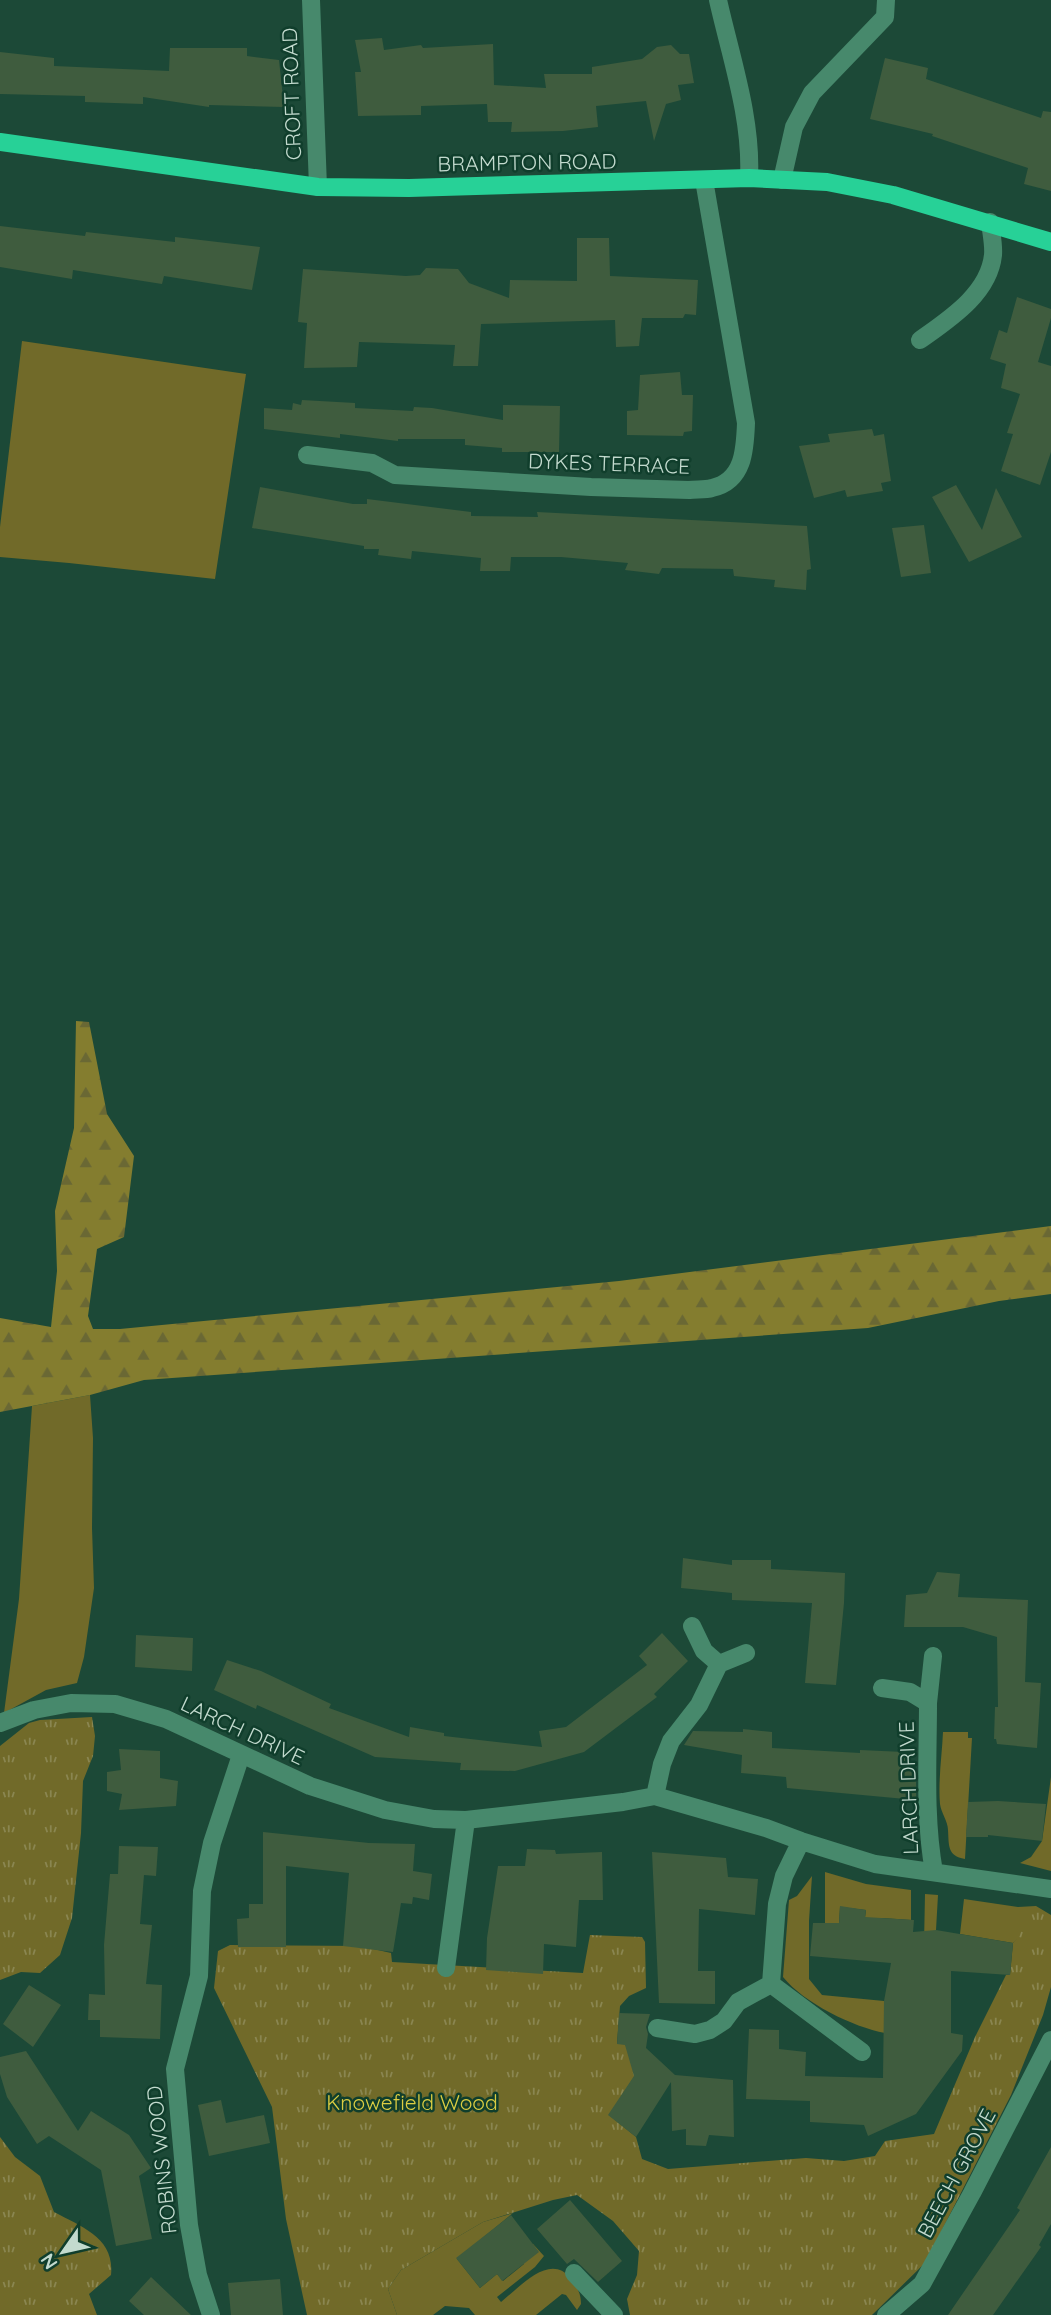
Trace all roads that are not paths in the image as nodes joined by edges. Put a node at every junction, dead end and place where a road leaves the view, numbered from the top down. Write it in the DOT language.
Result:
graph roads {
  1 [pos="311,0"];
  2 [pos="718,0"];
  3 [pos="886,0"];
  4 [pos="0,142"];
  5 [pos="749,178"];
  6 [pos="704,180"];
  7 [pos="782,180"];
  8 [pos="318,187"];
  9 [pos="990,222"];
  10 [pos="1051,242"];
  11 [pos="920,340"];
  12 [pos="307,455"];
  13 [pos="692,1626"];
  14 [pos="746,1653"];
  15 [pos="933,1656"];
  16 [pos="719,1664"];
  17 [pos="882,1688"];
  18 [pos="928,1703"];
  19 [pos="0,1723"];
  20 [pos="241,1755"];
  21 [pos="655,1796"];
  22 [pos="466,1820"];
  23 [pos="801,1841"];
  24 [pos="934,1872"];
  25 [pos="1051,1889"];
  26 [pos="446,1968"];
  27 [pos="771,1984"];
  28 [pos="657,2028"];
  29 [pos="1051,2040"];
  30 [pos="862,2052"];
  31 [pos="574,2273"];
  32 [pos="211,2315"];
  33 [pos="614,2315"];
  34 [pos="886,2315"];
  1 -- 8 [label="street, CROFT ROAD"];
  2 -- 5 [label="street"];
  3 -- 7 [label="street"];
  4 -- 8 [label="main road, BRAMPTON ROAD"];
  5 -- 6 [label="main road, BRAMPTON ROAD"];
  5 -- 7 [label="main road, BRAMPTON ROAD"];
  6 -- 8 [label="main road, BRAMPTON ROAD"];
  6 -- 12 [label="street, DYKES TERRACE"];
  7 -- 9 [label="main road, BRAMPTON ROAD"];
  9 -- 10 [label="main road, BRAMPTON ROAD"];
  9 -- 11 [label="street"];
  13 -- 16 [label="street"];
  14 -- 16 [label="street"];
  15 -- 18 [label="street, LARCH DRIVE"];
  16 -- 21 [label="street"];
  17 -- 18 [label="street, LARCH DRIVE"];
  18 -- 24 [label="street, LARCH DRIVE"];
  19 -- 20 [label="street, LARCH DRIVE"];
  20 -- 22 [label="street, LARCH DRIVE"];
  20 -- 32 [label="street, ROBINS WOOD"];
  21 -- 22 [label="street, LARCH DRIVE"];
  21 -- 23 [label="street, LARCH DRIVE"];
  22 -- 26 [label="street"];
  23 -- 24 [label="street, LARCH DRIVE"];
  23 -- 27 [label="street"];
  24 -- 25 [label="street, LARCH DRIVE"];
  27 -- 28 [label="street"];
  27 -- 30 [label="street"];
  29 -- 34 [label="street, BEECH GROVE"];
  31 -- 33 [label="street"];
}
